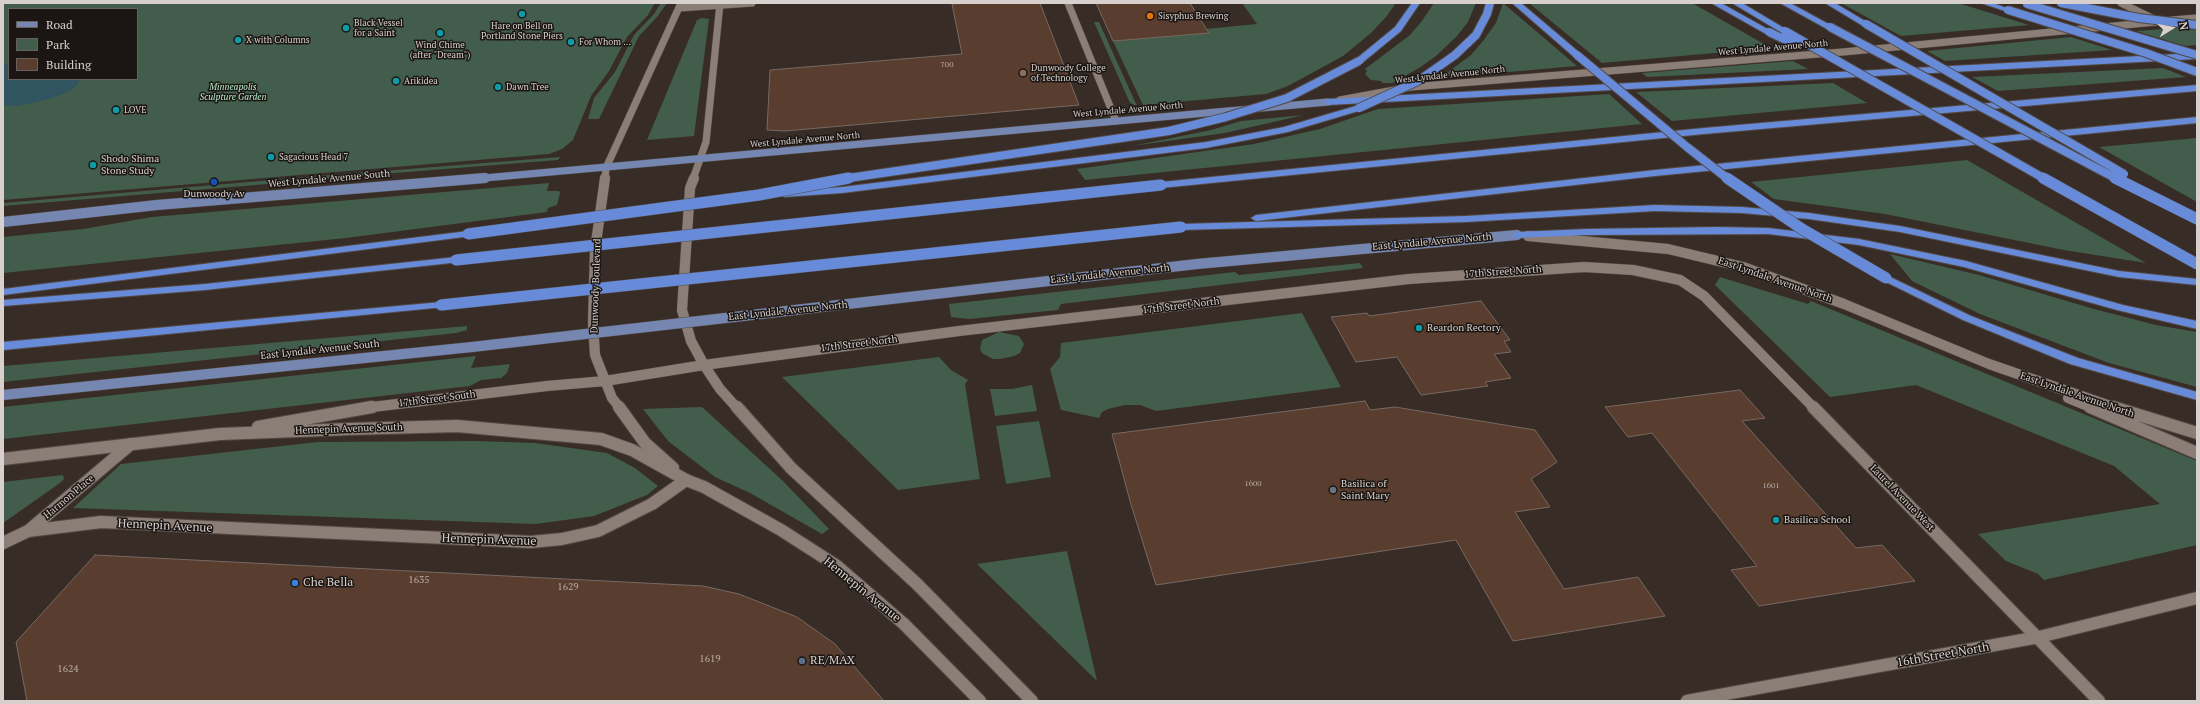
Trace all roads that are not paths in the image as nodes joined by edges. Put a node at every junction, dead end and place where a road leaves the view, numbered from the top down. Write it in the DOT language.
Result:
graph roads {
  1 [pos="752,3"];
  2 [pos="1068,3"];
  3 [pos="1416,3"];
  4 [pos="1490,3"];
  5 [pos="1516,3"];
  6 [pos="1715,3"];
  7 [pos="1736,3"];
  8 [pos="1784,3"];
  9 [pos="1829,3"];
  10 [pos="1985,3"];
  11 [pos="2061,3"];
  12 [pos="2121,3"];
  13 [pos="719,4"];
  14 [pos="2025,4"];
  15 [pos="680,6"];
  16 [pos="2197,18"];
  17 [pos="2160,21"];
  18 [pos="2197,24"];
  19 [pos="2197,56"];
  20 [pos="2197,72"];
  21 [pos="1879,86"];
  22 [pos="2197,88"];
  23 [pos="1328,102"];
  24 [pos="2197,120"];
  25 [pos="1116,121"];
  26 [pos="698,160"];
  27 [pos="657,163"];
  28 [pos="606,168"];
  29 [pos="759,195"];
  30 [pos="2197,219"];
  31 [pos="3,222"];
  32 [pos="1181,227"];
  33 [pos="1517,235"];
  34 [pos="2197,264"];
  35 [pos="2197,282"];
  36 [pos="3,292"];
  37 [pos="1704,296"];
  38 [pos="3,303"];
  39 [pos="2197,325"];
  40 [pos="640,328"];
  41 [pos="3,346"];
  42 [pos="1989,364"];
  43 [pos="704,365"];
  44 [pos="655,373"];
  45 [pos="605,381"];
  46 [pos="3,395"];
  47 [pos="2197,396"];
  48 [pos="2197,433"];
  49 [pos="220,434"];
  50 [pos="131,444"];
  51 [pos="2197,453"];
  52 [pos="3,459"];
  53 [pos="686,480"];
  54 [pos="28,531"];
  55 [pos="3,543"];
  56 [pos="2197,598"];
  57 [pos="2039,637"];
  58 [pos="980,701"];
  59 [pos="1032,701"];
  60 [pos="1687,701"];
  61 [pos="2099,701"];
  1 -- 13 [label="main road"];
  2 -- 25 [label="main road"];
  3 -- 29 [label="highway, bridge"];
  4 -- 29 [label="highway, bridge"];
  5 -- 47 [label="highway, bridge"];
  6 -- 21 [label="highway, bridge"];
  7 -- 21 [label="highway, bridge"];
  8 -- 30 [label="highway, bridge"];
  9 -- 30 [label="highway, bridge"];
  10 -- 20 [label="highway, bridge"];
  11 -- 18 [label="highway, bridge"];
  12 -- 17 [label="main road"];
  13 -- 15 [label="main road"];
  13 -- 26 [label="main road"];
  14 -- 19 [label="highway, bridge"];
  15 -- 28 [label="main road, Dunwoody Boulevard"];
  16 -- 17 [label="main road, West Lyndale Avenue North"];
  17 -- 23 [label="main road, West Lyndale Avenue North"];
  19 -- 23 [label="highway"];
  21 -- 34 [label="highway, bridge"];
  22 -- 38 [label="highway, bridge"];
  23 -- 25 [label="main road, West Lyndale Avenue North"];
  24 -- 32 [label="highway"];
  25 -- 26 [label="main road, West Lyndale Avenue North"];
  26 -- 27 [label="main road, West Lyndale Avenue North"];
  26 -- 43 [label="main road"];
  27 -- 28 [label="main road, West Lyndale Avenue South"];
  28 -- 31 [label="main road, West Lyndale Avenue South"];
  28 -- 45 [label="main road, Dunwoody Boulevard"];
  29 -- 36 [label="highway, bridge"];
  32 -- 35 [label="highway"];
  32 -- 41 [label="highway, bridge"];
  33 -- 39 [label="highway"];
  33 -- 40 [label="main road, East Lyndale Avenue North, bridge"];
  33 -- 42 [label="main road, East Lyndale Avenue North"];
  37 -- 43 [label="main road, 17th Street North"];
  37 -- 57 [label="main road, Laurel Avenue West"];
  40 -- 46 [label="main road, East Lyndale Avenue South, bridge"];
  42 -- 48 [label="main road, East Lyndale Avenue North"];
  42 -- 51 [label="main road"];
  43 -- 44 [label="main road, 17th Street North"];
  43 -- 59 [label="main road"];
  44 -- 45 [label="main road, 17th Street South"];
  45 -- 49 [label="main road, 17th Street South"];
  45 -- 53 [label="main road, Dunwoody Boulevard"];
  49 -- 50 [label="main road, Hennepin Avenue South"];
  49 -- 53 [label="main road, Hennepin Avenue South"];
  50 -- 52 [label="main road, Hennepin Avenue South"];
  50 -- 54 [label="main road, Harmon Place"];
  53 -- 54 [label="main road, Hennepin Avenue"];
  53 -- 58 [label="main road, Hennepin Avenue"];
  54 -- 55 [label="main road, Harmon Place"];
  56 -- 57 [label="main road, 16th Street North"];
  57 -- 60 [label="main road, 16th Street North"];
  57 -- 61 [label="main road, Laurel Avenue West"];
}
